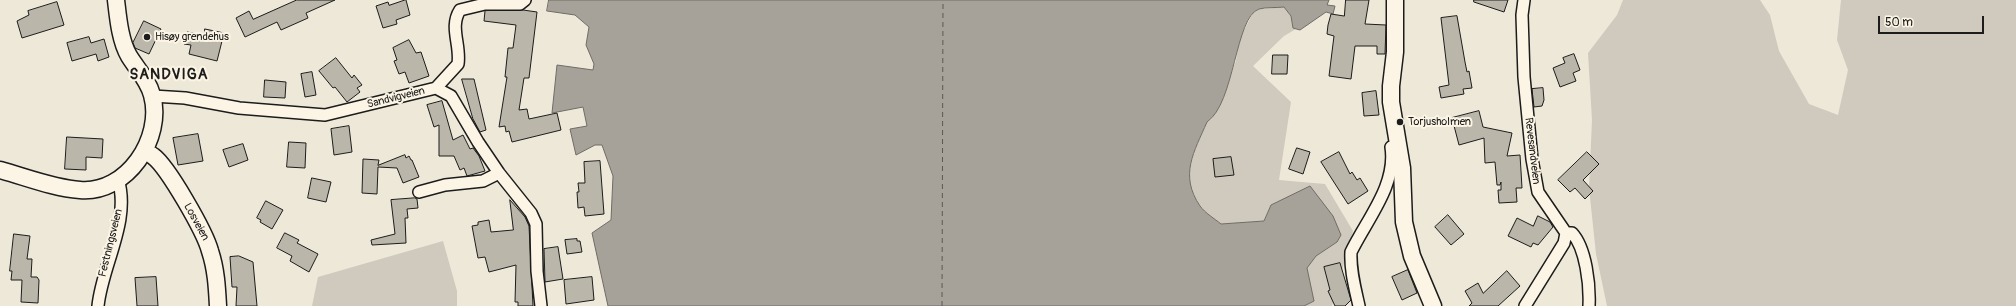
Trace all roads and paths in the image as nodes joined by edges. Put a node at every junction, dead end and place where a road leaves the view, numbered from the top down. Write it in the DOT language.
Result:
graph roads {
  1 [pos="116,0"];
  2 [pos="525,0"];
  3 [pos="1395,0"];
  4 [pos="1524,0"];
  5 [pos="436,88"];
  6 [pos="153,96"];
  7 [pos="1393,118"];
  8 [pos="145,152"];
  9 [pos="0,170"];
  10 [pos="500,173"];
  11 [pos="118,179"];
  12 [pos="419,192"];
  13 [pos="1566,233"];
  14 [pos="98,306"];
  15 [pos="218,306"];
  16 [pos="540,306"];
  17 [pos="1359,306"];
  18 [pos="1432,306"];
  19 [pos="1525,306"];
  20 [pos="1589,306"];
  1 -- 6 [label="main road"];
  2 -- 5 [label="street"];
  3 -- 7 [label="main road"];
  4 -- 13 [label="street, Revesandveien"];
  5 -- 6 [label="street, Sandvigveien"];
  5 -- 10 [label="street, Sandvigveien"];
  6 -- 8 [label="main road"];
  7 -- 17 [label="street"];
  7 -- 18 [label="main road"];
  8 -- 11 [label="main road"];
  8 -- 15 [label="main road, Losveien"];
  9 -- 11 [label="main road"];
  10 -- 12 [label="street"];
  10 -- 16 [label="street, Sandvigveien"];
  11 -- 14 [label="street, Festningsveien"];
  13 -- 19 [label="street"];
  13 -- 20 [label="street, Revesandveien"];
}
